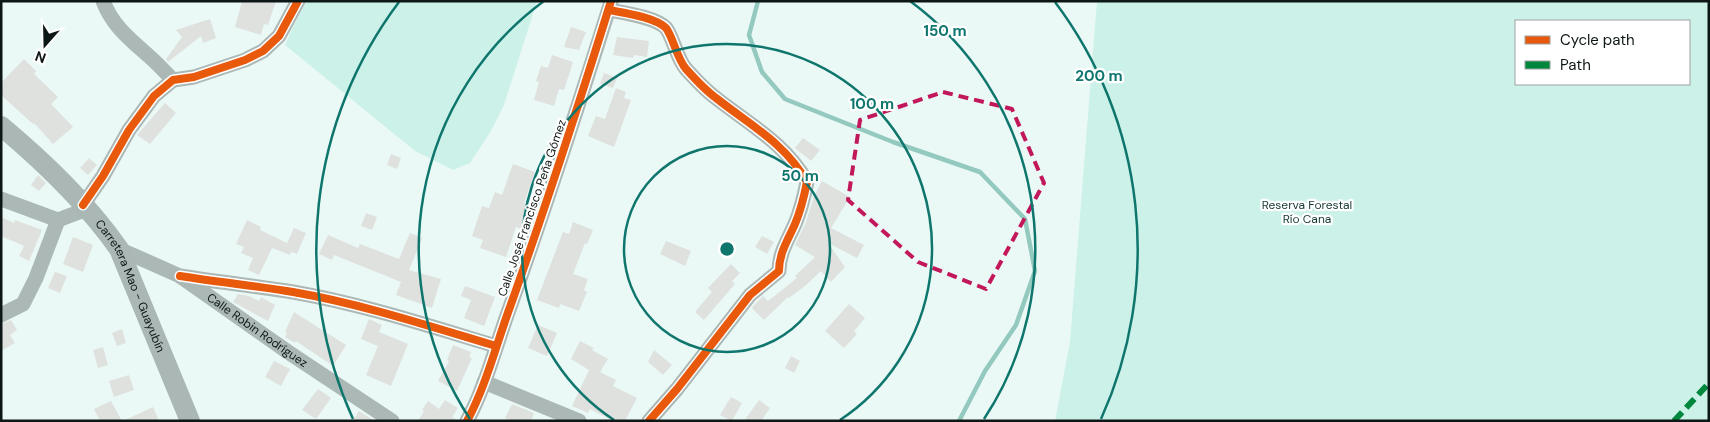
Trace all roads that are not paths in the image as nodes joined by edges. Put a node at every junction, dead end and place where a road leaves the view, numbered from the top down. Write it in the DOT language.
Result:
graph roads {
  1 [pos="103,1"];
  2 [pos="298,1"];
  3 [pos="610,6"];
  4 [pos="173,80"];
  5 [pos="1,126"];
  6 [pos="1,199"];
  7 [pos="85,207"];
  8 [pos="58,220"];
  9 [pos="119,249"];
  10 [pos="180,276"];
  11 [pos="1,315"];
  12 [pos="496,346"];
  13 [pos="484,382"];
  14 [pos="190,421"];
  15 [pos="392,421"];
  16 [pos="468,421"];
  17 [pos="579,421"];
  18 [pos="649,421"];
  1 -- 4 [label="street"];
  2 -- 4 [label="street"];
  3 -- 12 [label="street, Calle José Francisco Peña Gómez"];
  3 -- 18 [label="street"];
  4 -- 7 [label="street"];
  5 -- 7 [label="main road, Carretera Mao - Guayubín"];
  6 -- 8 [label="street"];
  7 -- 8 [label="street"];
  7 -- 9 [label="main road, Carretera Mao - Guayubín"];
  8 -- 11 [label="street"];
  9 -- 10 [label="street, Calle Robin Rodríguez"];
  9 -- 14 [label="main road, Carretera Mao - Guayubín"];
  10 -- 12 [label="street"];
  10 -- 15 [label="street, Calle Robin Rodríguez"];
  12 -- 13 [label="street, Calle José Francisco Peña Gómez"];
  13 -- 16 [label="street, Calle José Francisco Peña Gómez"];
  13 -- 17 [label="street"];
}
